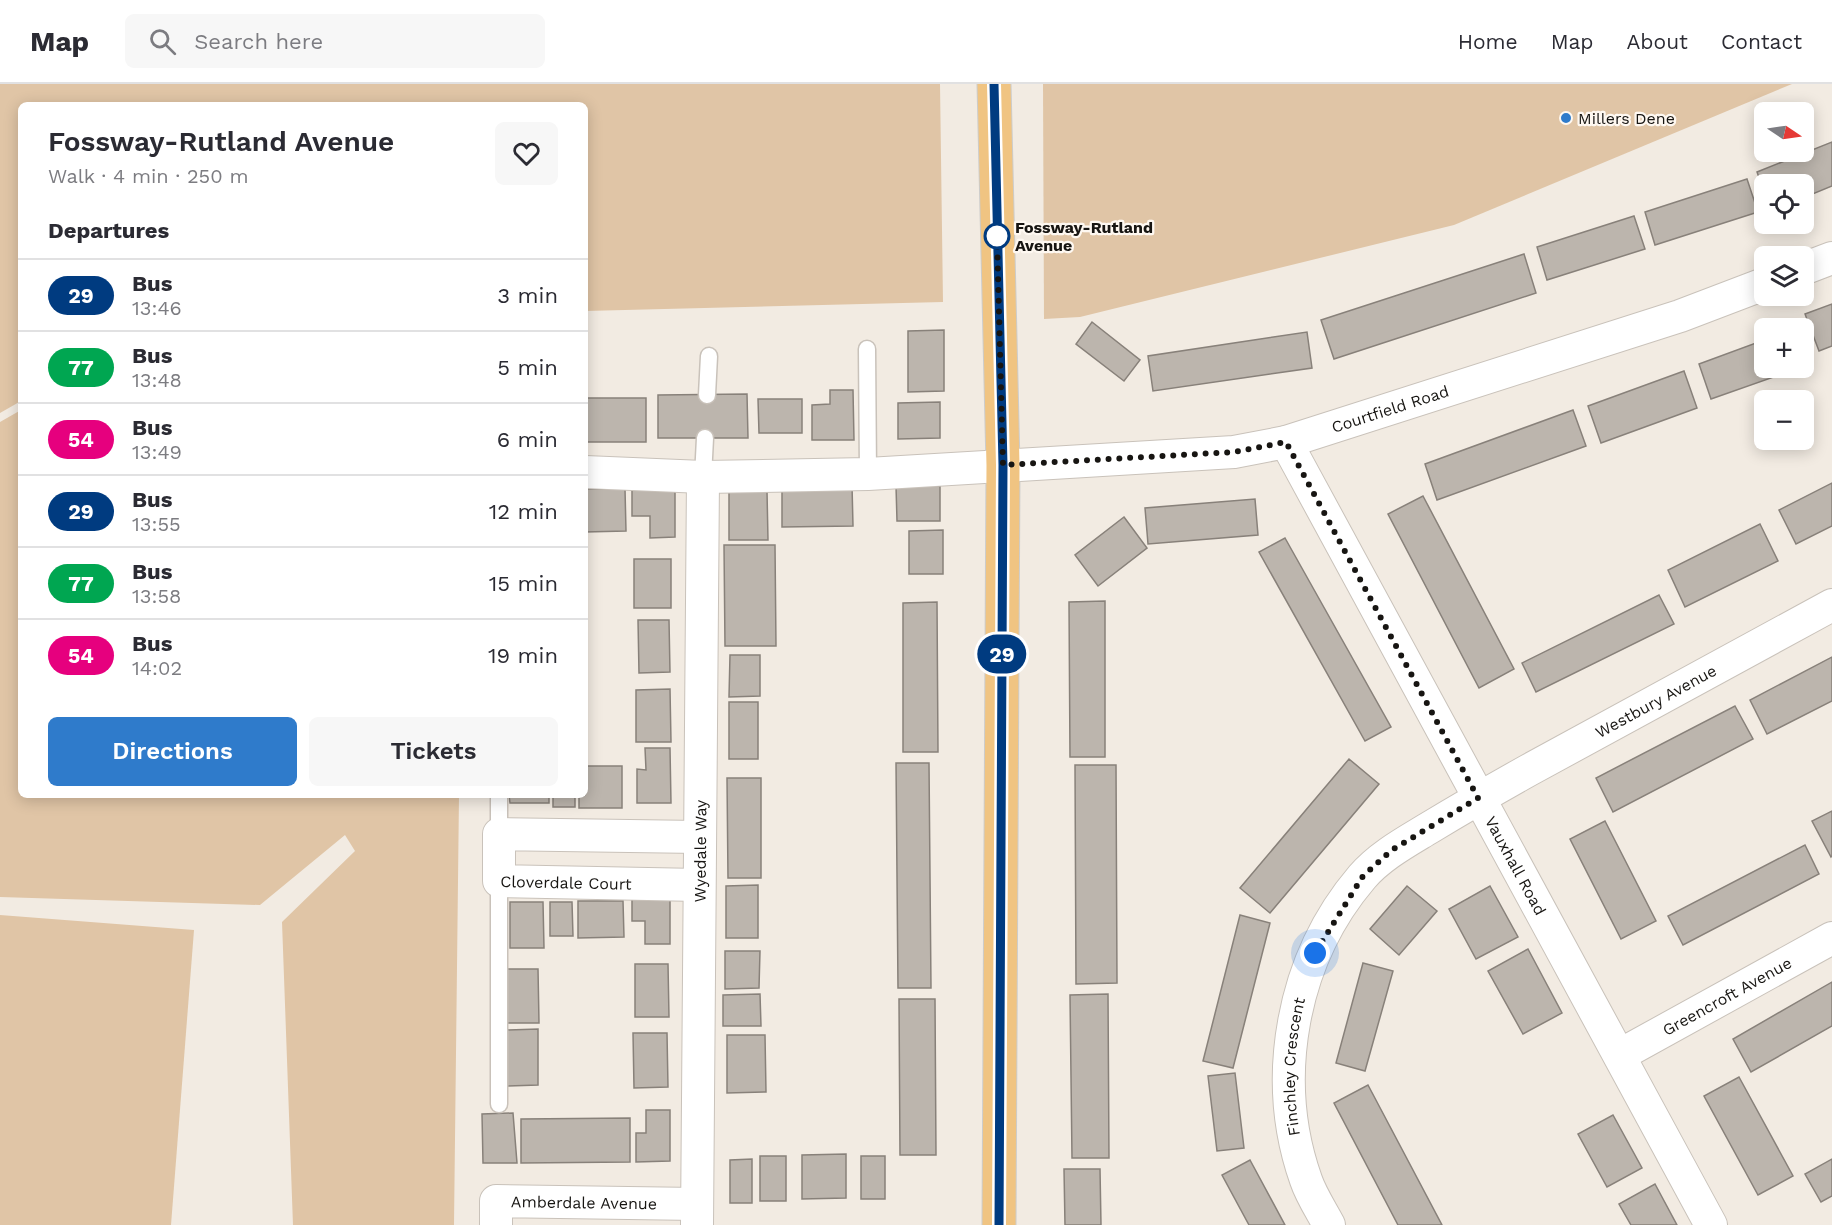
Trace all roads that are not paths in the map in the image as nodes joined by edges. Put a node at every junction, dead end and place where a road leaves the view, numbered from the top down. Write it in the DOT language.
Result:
graph roads {
  1 [pos="994,84"];
  2 [pos="1832,258"];
  3 [pos="1814,265"];
  4 [pos="1754,288"];
  5 [pos="867,348"];
  6 [pos="709,356"];
  7 [pos="707,395"];
  8 [pos="705,438"];
  9 [pos="1286,442"];
  10 [pos="1003,465"];
  11 [pos="588,472"];
  12 [pos="868,474"];
  13 [pos="703,477"];
  14 [pos="1832,604"];
  15 [pos="500,798"];
  16 [pos="1478,798"];
  17 [pos="499,834"];
  18 [pos="699,837"];
  19 [pos="499,881"];
  20 [pos="699,885"];
  21 [pos="1832,938"];
  22 [pos="1620,1055"];
  23 [pos="499,1104"];
  24 [pos="697,1214"];
  25 [pos="496,1225"];
  26 [pos="999,1225"];
  27 [pos="1329,1225"];
  28 [pos="1711,1225"];
  1 -- 10 [label="main road"];
  2 -- 3 [label="street"];
  4 -- 9 [label="street, Courtfield Road"];
  5 -- 12 [label="lane"];
  6 -- 7 [label="lane"];
  8 -- 13 [label="lane"];
  9 -- 10 [label="street, Courtfield Road"];
  9 -- 16 [label="street, Vauxhall Road"];
  10 -- 12 [label="street"];
  10 -- 26 [label="main road"];
  11 -- 13 [label="street"];
  12 -- 13 [label="street"];
  13 -- 18 [label="street, Wyedale Way"];
  14 -- 16 [label="street, Westbury Avenue"];
  15 -- 17 [label="lane"];
  16 -- 22 [label="street, Vauxhall Road"];
  16 -- 27 [label="street, Finchley Crescent"];
  17 -- 18 [label="street"];
  17 -- 19 [label="street, Cloverdale Court"];
  18 -- 20 [label="street, Wyedale Way"];
  19 -- 20 [label="street, Cloverdale Court"];
  19 -- 23 [label="lane"];
  20 -- 24 [label="street, Wyedale Way"];
  21 -- 22 [label="street, Greencroft Avenue"];
  22 -- 28 [label="street, Vauxhall Road"];
  24 -- 25 [label="street, Amberdale Avenue"];
}
